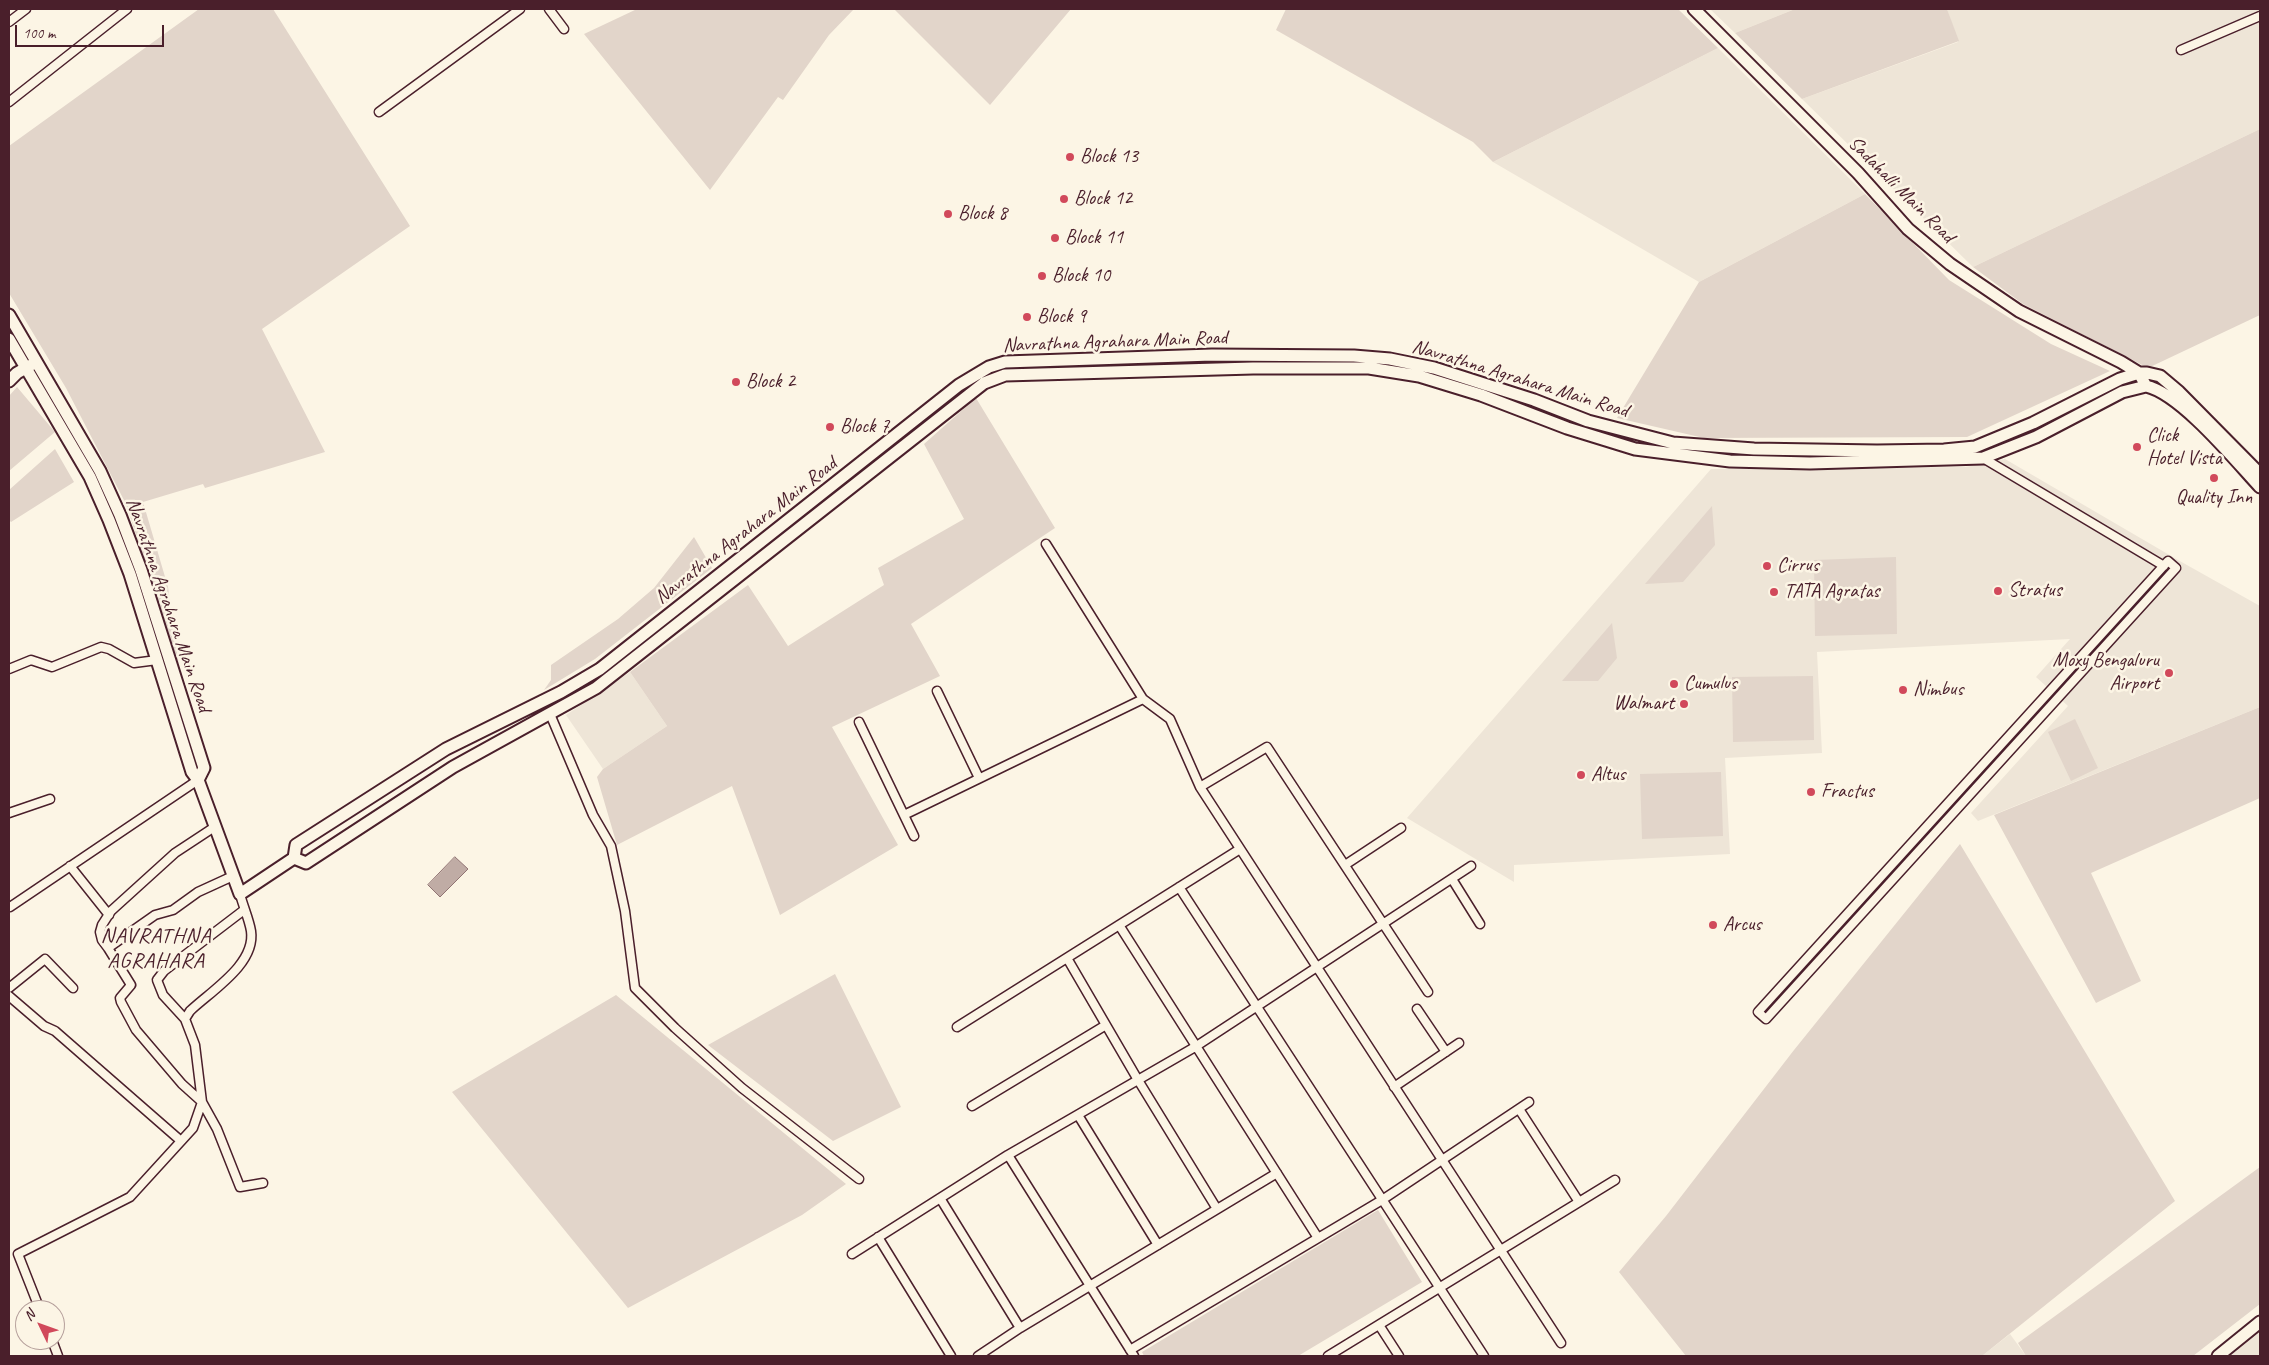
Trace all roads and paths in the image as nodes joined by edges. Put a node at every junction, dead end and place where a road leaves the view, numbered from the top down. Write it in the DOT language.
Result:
graph roads {
  1 [pos="26,9"];
  2 [pos="127,9"];
  3 [pos="520,9"];
  4 [pos="549,9"];
  5 [pos="1694,9"];
  6 [pos="2260,16"];
  7 [pos="9,22"];
  8 [pos="564,29"];
  9 [pos="2181,50"];
  10 [pos="9,102"];
  11 [pos="379,112"];
  12 [pos="9,315"];
  13 [pos="9,339"];
  14 [pos="1253,356"];
  15 [pos="31,365"];
  16 [pos="1253,368"];
  17 [pos="2138,373"];
  18 [pos="9,381"];
  19 [pos="2146,386"];
  20 [pos="74,426"];
  21 [pos="63,432"];
  22 [pos="2222,440"];
  23 [pos="1927,455"];
  24 [pos="1983,458"];
  25 [pos="2260,474"];
  26 [pos="2260,487"];
  27 [pos="1046,544"];
  28 [pos="2166,563"];
  29 [pos="157,660"];
  30 [pos="9,669"];
  31 [pos="937,691"];
  32 [pos="1143,699"];
  33 [pos="550,714"];
  34 [pos="859,722"];
  35 [pos="446,749"];
  36 [pos="454,766"];
  37 [pos="979,778"];
  38 [pos="198,780"];
  39 [pos="1200,787"];
  40 [pos="50,799"];
  41 [pos="9,813"];
  42 [pos="904,815"];
  43 [pos="216,826"];
  44 [pos="1401,828"];
  45 [pos="914,836"];
  46 [pos="1240,849"];
  47 [pos="294,858"];
  48 [pos="1345,865"];
  49 [pos="70,866"];
  50 [pos="1471,866"];
  51 [pos="234,876"];
  52 [pos="1452,879"];
  53 [pos="1179,887"];
  54 [pos="240,894"];
  55 [pos="10,907"];
  56 [pos="244,910"];
  57 [pos="109,916"];
  58 [pos="1384,924"];
  59 [pos="1480,924"];
  60 [pos="1119,925"];
  61 [pos="108,948"];
  62 [pos="1067,958"];
  63 [pos="1317,968"];
  64 [pos="9,988"];
  65 [pos="73,988"];
  66 [pos="1428,992"];
  67 [pos="9,996"];
  68 [pos="1256,1008"];
  69 [pos="1417,1008"];
  70 [pos="185,1019"];
  71 [pos="1106,1024"];
  72 [pos="957,1027"];
  73 [pos="1459,1043"];
  74 [pos="1195,1048"];
  75 [pos="1446,1052"];
  76 [pos="1138,1080"];
  77 [pos="1394,1087"];
  78 [pos="202,1102"];
  79 [pos="1529,1102"];
  80 [pos="972,1106"];
  81 [pos="1519,1109"];
  82 [pos="1078,1114"];
  83 [pos="181,1141"];
  84 [pos="1008,1155"];
  85 [pos="1441,1160"];
  86 [pos="1277,1174"];
  87 [pos="859,1179"];
  88 [pos="1615,1180"];
  89 [pos="263,1183"];
  90 [pos="940,1198"];
  91 [pos="1382,1200"];
  92 [pos="1579,1202"];
  93 [pos="1217,1209"];
  94 [pos="878,1237"];
  95 [pos="1318,1238"];
  96 [pos="1158,1245"];
  97 [pos="1500,1251"];
  98 [pos="852,1254"];
  99 [pos="1090,1286"];
  100 [pos="1439,1288"];
  101 [pos="36,1300"];
  102 [pos="2260,1322"];
  103 [pos="1379,1325"];
  104 [pos="1020,1328"];
  105 [pos="1561,1344"];
  106 [pos="1132,1353"];
  107 [pos="951,1356"];
  108 [pos="978,1356"];
  109 [pos="1328,1356"];
  110 [pos="1399,1356"];
  111 [pos="1484,1356"];
  112 [pos="2218,1356"];
  1 -- 7 [label="street"];
  2 -- 10 [label="street"];
  3 -- 11 [label="street"];
  4 -- 8 [label="street"];
  5 -- 17 [label="street, Sadahalli Main Road"];
  6 -- 9 [label="street"];
  12 -- 15 [label="street, Navrathna Agrahara Main Road"];
  13 -- 15 [label="street, Navrathna Agrahara Main Road"];
  14 -- 16 [label="street"];
  14 -- 23 [label="street, Navrathna Agrahara Main Road"];
  14 -- 35 [label="street, Navrathna Agrahara Main Road"];
  15 -- 18 [label="street"];
  15 -- 20 [label="street, Navrathna Agrahara Main Road"];
  15 -- 21 [label="street, Navrathna Agrahara Main Road"];
  16 -- 23 [label="street, Navrathna Agrahara Main Road"];
  16 -- 33 [label="street, Navrathna Agrahara Main Road"];
  17 -- 19 [label="street, Sadahalli Main Road"];
  17 -- 22 [label="street, Sadahalli Main Road"];
  17 -- 23 [label="street, Navrathna Agrahara Main Road"];
  19 -- 22 [label="street, Sadahalli Main Road"];
  19 -- 24 [label="street, Navrathna Agrahara Main Road"];
  20 -- 21 [label="street"];
  20 -- 38 [label="street, Navrathna Agrahara Main Road"];
  21 -- 29 [label="street, Navrathna Agrahara Main Road"];
  22 -- 25 [label="street, Sadahalli Main Road"];
  22 -- 26 [label="street, Sadahalli Main Road"];
  23 -- 24 [label="street, Navrathna Agrahara Main Road"];
  24 -- 28 [label="street"];
  27 -- 32 [label="street"];
  28 -- 28 [label="street"];
  29 -- 30 [label="street"];
  29 -- 38 [label="street, Navrathna Agrahara Main Road"];
  31 -- 37 [label="street"];
  32 -- 37 [label="street"];
  32 -- 39 [label="street"];
  33 -- 36 [label="street, Navrathna Agrahara Main Road"];
  33 -- 87 [label="street"];
  34 -- 42 [label="street"];
  35 -- 36 [label="street"];
  35 -- 47 [label="street, Navrathna Agrahara Main Road"];
  36 -- 47 [label="street, Navrathna Agrahara Main Road"];
  37 -- 42 [label="street"];
  38 -- 43 [label="street, Navrathna Agrahara Main Road"];
  38 -- 49 [label="street"];
  39 -- 46 [label="street"];
  39 -- 48 [label="street"];
  40 -- 41 [label="street"];
  42 -- 45 [label="street"];
  43 -- 51 [label="street, Navrathna Agrahara Main Road"];
  43 -- 57 [label="street"];
  44 -- 48 [label="street"];
  46 -- 53 [label="street"];
  46 -- 63 [label="street"];
  47 -- 54 [label="street"];
  48 -- 58 [label="street"];
  49 -- 55 [label="street"];
  49 -- 57 [label="street"];
  50 -- 52 [label="street"];
  51 -- 54 [label="street, Navrathna Agrahara Main Road"];
  51 -- 61 [label="street"];
  52 -- 58 [label="street"];
  52 -- 59 [label="street"];
  53 -- 60 [label="street"];
  53 -- 68 [label="street"];
  54 -- 56 [label="street"];
  56 -- 70 [label="street"];
  56 -- 70 [label="street"];
  57 -- 61 [label="street"];
  58 -- 63 [label="street"];
  58 -- 66 [label="street"];
  60 -- 62 [label="street"];
  60 -- 74 [label="street"];
  61 -- 78 [label="street"];
  62 -- 71 [label="street"];
  62 -- 72 [label="street"];
  63 -- 68 [label="street"];
  63 -- 77 [label="street"];
  64 -- 65 [label="street"];
  67 -- 83 [label="street"];
  68 -- 74 [label="street"];
  68 -- 91 [label="street"];
  69 -- 75 [label="street"];
  70 -- 78 [label="street"];
  71 -- 76 [label="street"];
  71 -- 80 [label="street"];
  73 -- 75 [label="street"];
  74 -- 76 [label="street"];
  74 -- 86 [label="street"];
  75 -- 77 [label="street"];
  76 -- 82 [label="street"];
  76 -- 93 [label="street"];
  77 -- 85 [label="street"];
  78 -- 83 [label="street"];
  78 -- 89 [label="street"];
  79 -- 81 [label="street"];
  81 -- 85 [label="street"];
  81 -- 92 [label="street"];
  82 -- 84 [label="street"];
  82 -- 96 [label="street"];
  83 -- 101 [label="street"];
  84 -- 90 [label="street"];
  84 -- 99 [label="street"];
  85 -- 91 [label="street"];
  85 -- 97 [label="street"];
  86 -- 93 [label="street"];
  86 -- 95 [label="street"];
  88 -- 92 [label="street"];
  90 -- 94 [label="street"];
  90 -- 104 [label="street"];
  91 -- 95 [label="street"];
  91 -- 100 [label="street"];
  92 -- 97 [label="street"];
  93 -- 96 [label="street"];
  94 -- 98 [label="street"];
  94 -- 107 [label="street"];
  95 -- 106 [label="street"];
  96 -- 99 [label="street"];
  97 -- 100 [label="street"];
  97 -- 105 [label="street"];
  99 -- 104 [label="street"];
  99 -- 106 [label="street"];
  100 -- 103 [label="street"];
  100 -- 111 [label="street"];
  102 -- 112 [label="street"];
  103 -- 109 [label="street"];
  103 -- 110 [label="street"];
  104 -- 108 [label="street"];
}
